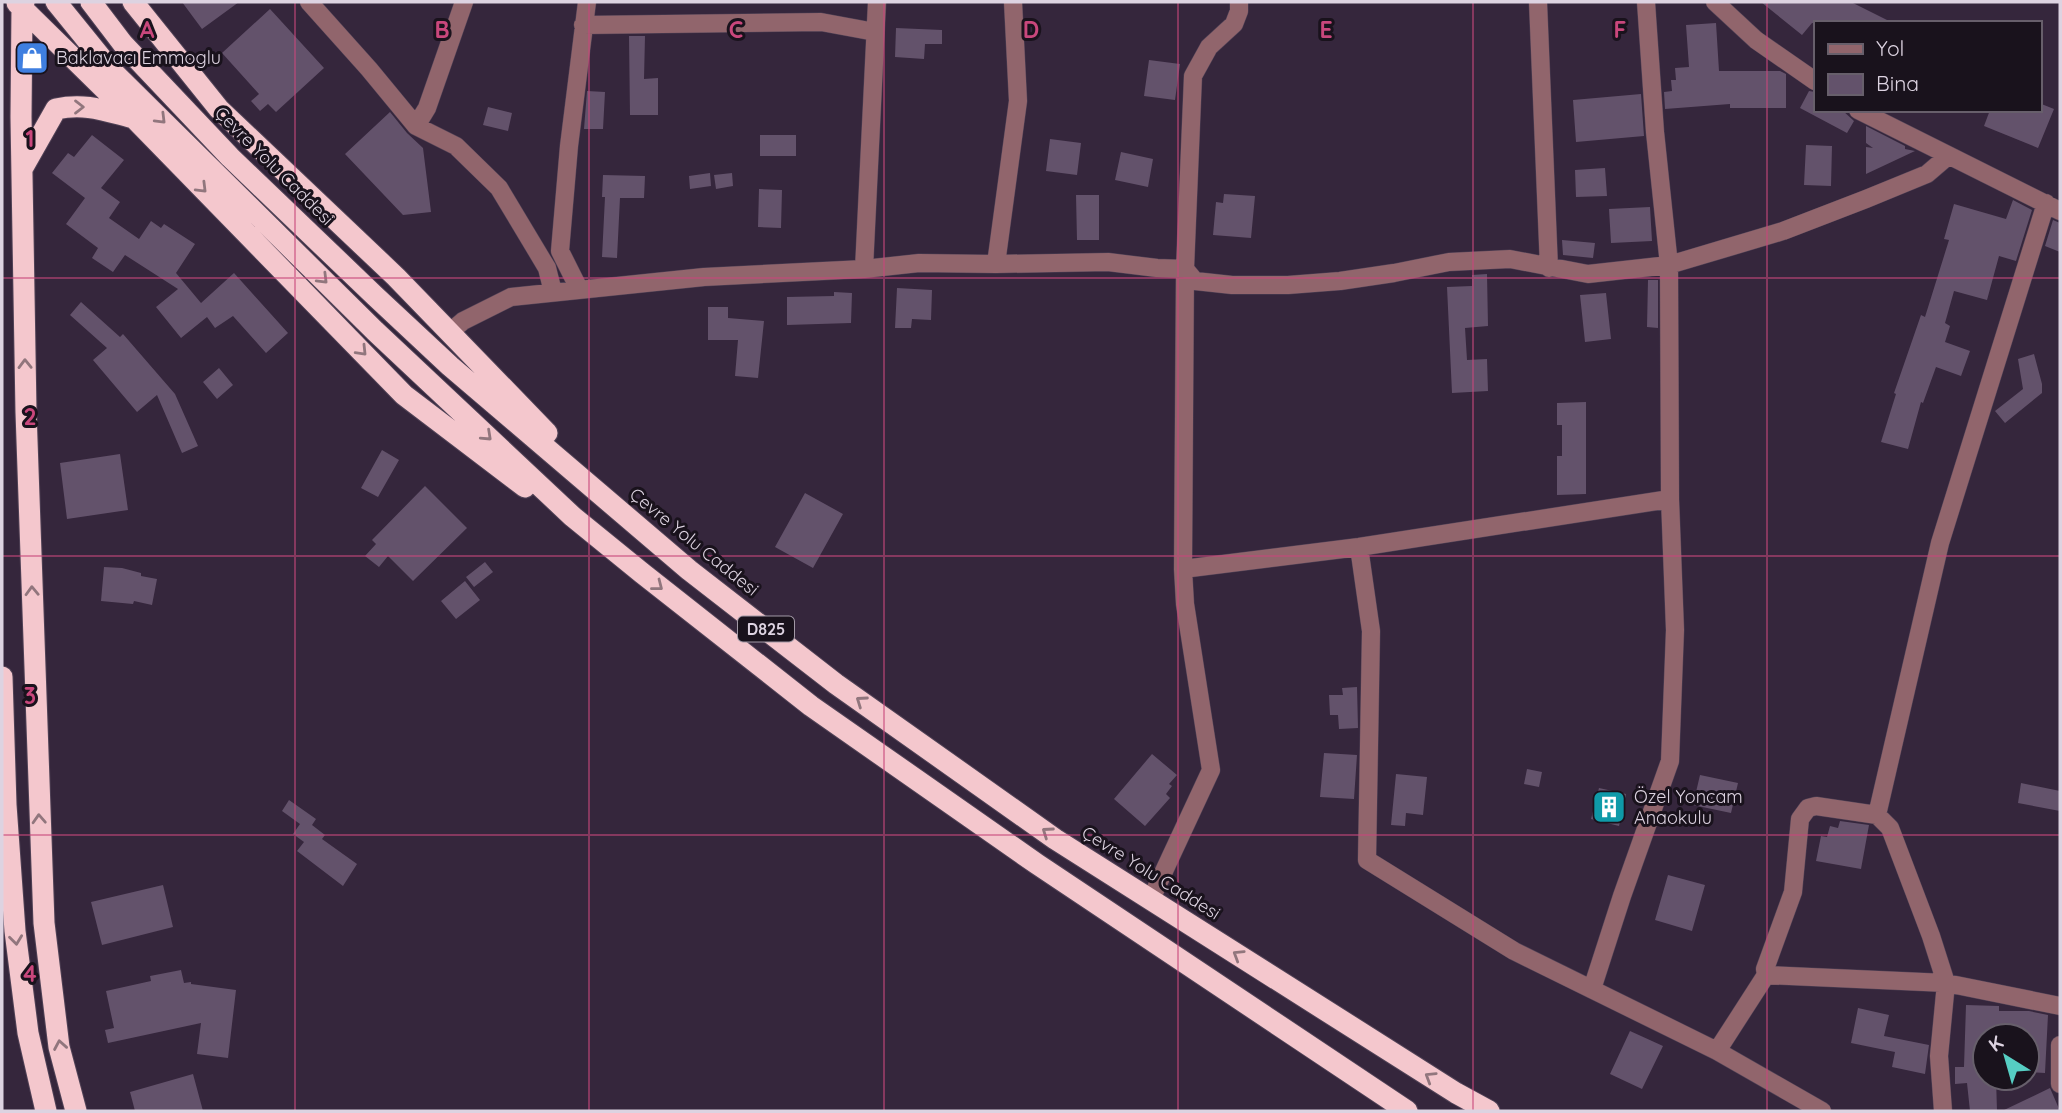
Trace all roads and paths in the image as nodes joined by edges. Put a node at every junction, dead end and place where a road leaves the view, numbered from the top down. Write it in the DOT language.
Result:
graph roads {
  1 [pos="56,2"];
  2 [pos="91,2"];
  3 [pos="133,2"];
  4 [pos="309,2"];
  5 [pos="464,2"];
  6 [pos="587,2"];
  7 [pos="877,2"];
  8 [pos="1013,2"];
  9 [pos="1239,2"];
  10 [pos="1538,2"];
  11 [pos="1646,2"];
  12 [pos="1715,2"];
  13 [pos="20,4"];
  14 [pos="583,25"];
  15 [pos="875,32"];
  16 [pos="1814,80"];
  17 [pos="1862,112"];
  18 [pos="133,117"];
  19 [pos="416,126"];
  20 [pos="1948,156"];
  21 [pos="22,169"];
  22 [pos="2053,207"];
  23 [pos="996,264"];
  24 [pos="1669,265"];
  25 [pos="1549,268"];
  26 [pos="864,269"];
  27 [pos="1185,270"];
  28 [pos="579,289"];
  29 [pos="552,292"];
  30 [pos="449,333"];
  31 [pos="596,491"];
  32 [pos="1670,499"];
  33 [pos="572,516"];
  34 [pos="1359,547"];
  35 [pos="1183,569"];
  36 [pos="2,677"];
  37 [pos="3,762"];
  38 [pos="1877,815"];
  39 [pos="1151,899"];
  40 [pos="1766,975"];
  41 [pos="1946,983"];
  42 [pos="1592,989"];
  43 [pos="2060,1006"];
  44 [pos="2060,1045"];
  45 [pos="1717,1051"];
  46 [pos="2060,1084"];
  47 [pos="46,1111"];
  48 [pos="76,1111"];
  49 [pos="1407,1111"];
  50 [pos="1489,1111"];
  51 [pos="1822,1111"];
  52 [pos="1943,1111"];
  1 -- 33 [label="highway, D825, one-way"];
  2 -- 31 [label="highway, Çevre Yolu Caddesi / D825"];
  3 -- 30 [label="highway"];
  4 -- 19 [label="street"];
  5 -- 19 [label="street"];
  6 -- 14 [label="street"];
  7 -- 15 [label="street"];
  8 -- 23 [label="street"];
  9 -- 27 [label="street"];
  10 -- 25 [label="street"];
  11 -- 24 [label="street"];
  12 -- 16 [label="street"];
  13 -- 18 [label="highway"];
  13 -- 21 [label="highway"];
  14 -- 15 [label="street"];
  14 -- 28 [label="street"];
  15 -- 26 [label="street"];
  17 -- 20 [label="street"];
  21 -- 18 [label="highway, one-way"];
  18 -- 33 [label="highway, one-way"];
  19 -- 29 [label="street"];
  20 -- 22 [label="street"];
  20 -- 24 [label="street"];
  48 -- 21 [label="highway, one-way"];
  22 -- 38 [label="street"];
  23 -- 26 [label="street"];
  23 -- 27 [label="street"];
  24 -- 25 [label="street"];
  24 -- 32 [label="street"];
  25 -- 27 [label="street"];
  26 -- 28 [label="street"];
  27 -- 35 [label="street"];
  28 -- 29 [label="street"];
  29 -- 30 [label="street"];
  30 -- 31 [label="highway"];
  39 -- 31 [label="highway, Çevre Yolu Caddesi / D825, one-way"];
  32 -- 34 [label="street"];
  32 -- 42 [label="street"];
  33 -- 49 [label="highway, D825, one-way"];
  34 -- 35 [label="street"];
  34 -- 42 [label="street"];
  35 -- 39 [label="street"];
  36 -- 37 [label="highway"];
  37 -- 47 [label="highway, one-way"];
  38 -- 40 [label="street"];
  38 -- 41 [label="street"];
  50 -- 39 [label="highway, Çevre Yolu Caddesi / D825, one-way"];
  40 -- 41 [label="street"];
  40 -- 45 [label="street"];
  41 -- 43 [label="street"];
  41 -- 52 [label="street"];
  42 -- 45 [label="street"];
  44 -- 46 [label="street"];
  45 -- 51 [label="street"];
}
